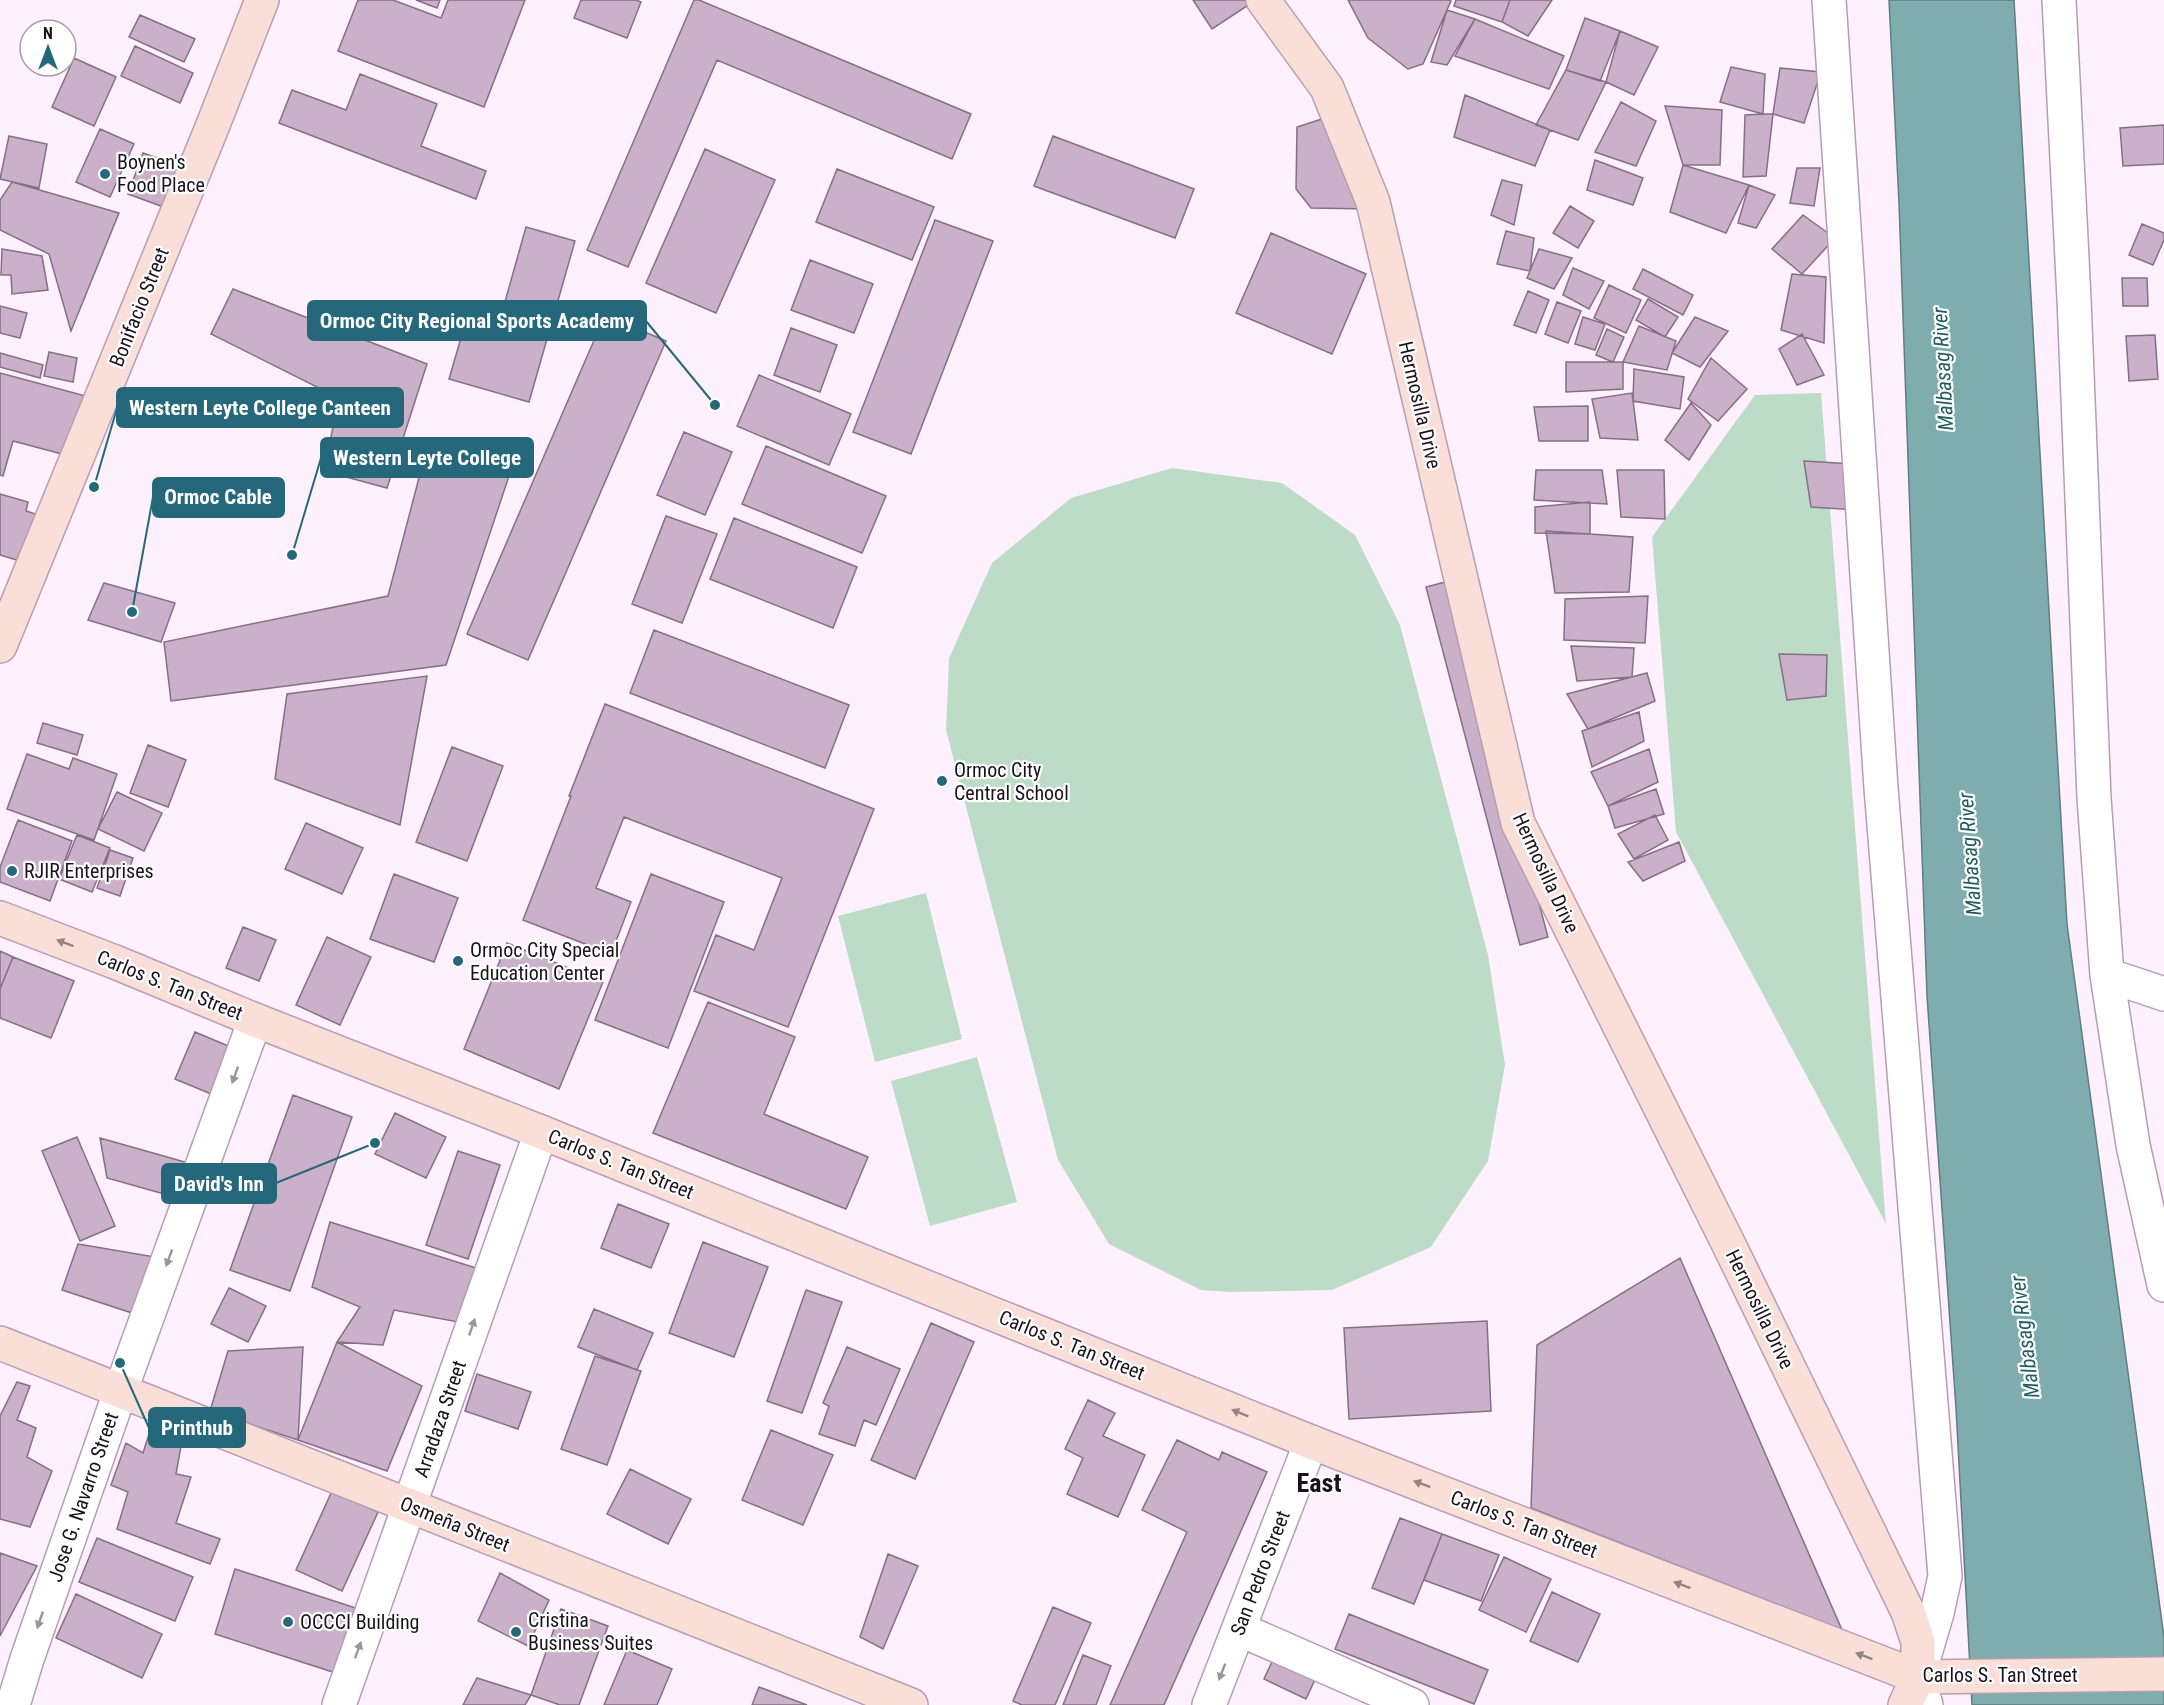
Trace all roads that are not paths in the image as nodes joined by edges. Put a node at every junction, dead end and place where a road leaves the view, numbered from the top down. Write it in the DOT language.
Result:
graph roads {
  1 [pos="262,0"];
  2 [pos="1263,0"];
  3 [pos="1829,0"];
  4 [pos="2059,0"];
  5 [pos="0,646"];
  6 [pos="0,918"];
  7 [pos="2107,975"];
  8 [pos="2164,994"];
  9 [pos="255,1020"];
  10 [pos="541,1132"];
  11 [pos="2164,1285"];
  12 [pos="0,1343"];
  13 [pos="120,1392"];
  14 [pos="1311,1442"];
  15 [pos="409,1506"];
  16 [pos="1239,1629"];
  17 [pos="2164,1674"];
  18 [pos="1916,1696"];
  19 [pos="13,1705"];
  20 [pos="339,1705"];
  21 [pos="911,1705"];
  22 [pos="1209,1705"];
  23 [pos="1412,1705"];
  1 -- 5 [label="street, Bonifacio Street"];
  2 -- 18 [label="street, Hermosilla Drive"];
  3 -- 18 [label="street"];
  4 -- 7 [label="street"];
  9 -- 6 [label="street, Carlos S. Tan Street, one-way"];
  7 -- 8 [label="street"];
  7 -- 11 [label="street"];
  9 -- 10 [label="street, Carlos S. Tan Street"];
  9 -- 13 [label="street, Jose G. Navarro Street, one-way"];
  14 -- 10 [label="street, Carlos S. Tan Street, one-way"];
  15 -- 10 [label="street, Arradaza Street, one-way"];
  12 -- 13 [label="street, Osmeña Street"];
  13 -- 15 [label="street, Osmeña Street"];
  13 -- 19 [label="street, Jose G. Navarro Street, one-way"];
  14 -- 16 [label="street, San Pedro Street"];
  18 -- 14 [label="street, Carlos S. Tan Street, one-way"];
  20 -- 15 [label="street, Arradaza Street, one-way"];
  15 -- 21 [label="street, Osmeña Street"];
  16 -- 22 [label="street, San Pedro Street, one-way"];
  16 -- 23 [label="street"];
  17 -- 18 [label="street, Carlos S. Tan Street"];
}
